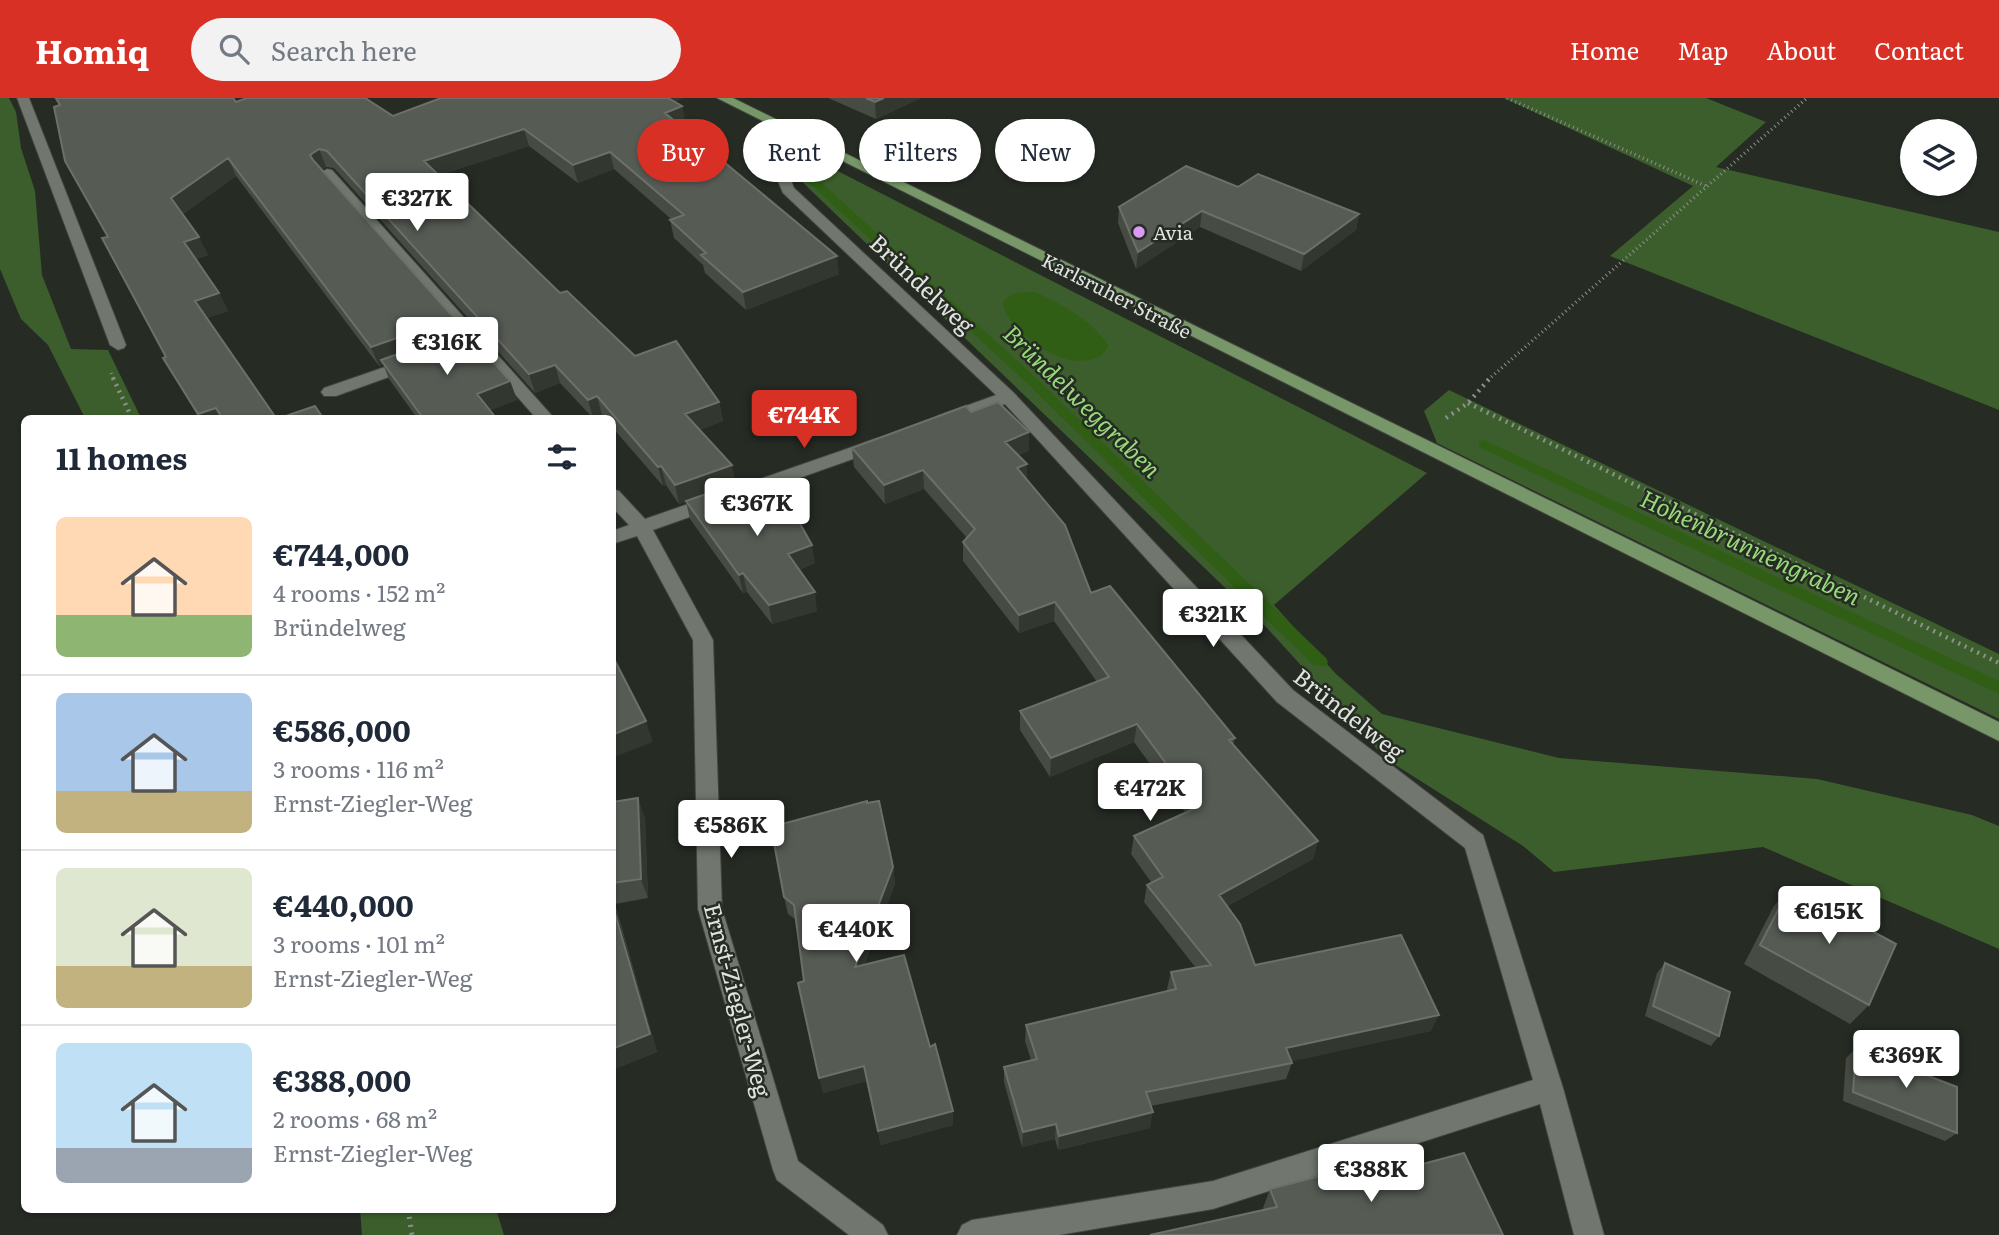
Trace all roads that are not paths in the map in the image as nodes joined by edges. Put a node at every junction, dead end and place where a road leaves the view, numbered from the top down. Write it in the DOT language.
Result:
graph roads {
  1 [pos="23,98"];
  2 [pos="723,98"];
  3 [pos="764,119"];
  4 [pos="845,160"];
  5 [pos="327,173"];
  6 [pos="785,182"];
  7 [pos="118,345"];
  8 [pos="427,357"];
  9 [pos="330,392"];
  10 [pos="1008,397"];
  11 [pos="542,415"];
  12 [pos="930,425"];
  13 [pos="891,439"];
  14 [pos="616,499"];
  15 [pos="642,528"];
  16 [pos="616,537"];
  17 [pos="1999,732"];
  18 [pos="1549,1088"];
  19 [pos="873,1235"];
  20 [pos="972,1235"];
  21 [pos="1589,1235"];
  1 -- 7 [label="street"];
  2 -- 3 [label="main road, Karlsruher Straße"];
  4 -- 17 [label="main road, Karlsruher Straße"];
  5 -- 11 [label="street"];
  6 -- 10 [label="street, Bründelweg"];
  8 -- 9 [label="street"];
  10 -- 12 [label="street"];
  10 -- 18 [label="street, Bründelweg"];
  13 -- 15 [label="street"];
  14 -- 15 [label="street, Ernst-Ziegler-Weg"];
  15 -- 16 [label="street"];
  15 -- 19 [label="street, Ernst-Ziegler-Weg"];
  18 -- 20 [label="street"];
  18 -- 21 [label="street, Bründelweg"];
}
